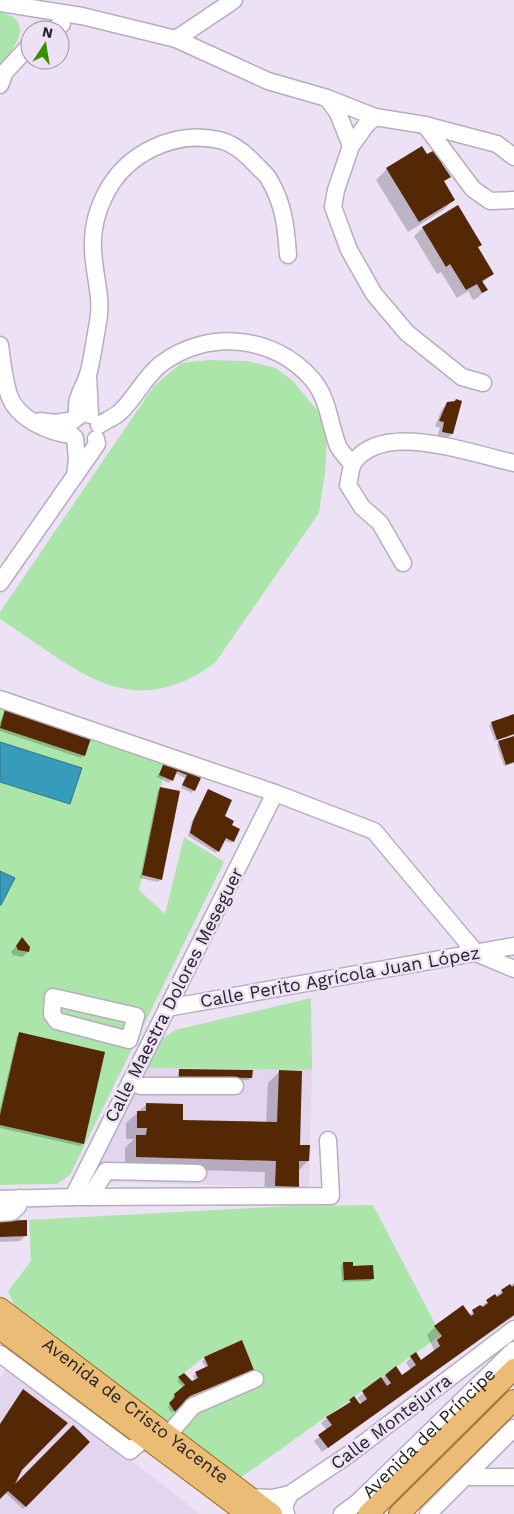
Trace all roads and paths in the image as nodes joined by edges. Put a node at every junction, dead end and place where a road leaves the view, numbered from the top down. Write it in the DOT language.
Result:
graph roads {
  1 [pos="234,0"];
  2 [pos="0,3"];
  3 [pos="176,39"];
  4 [pos="20,56"];
  5 [pos="0,85"];
  6 [pos="327,98"];
  7 [pos="375,117"];
  8 [pos="425,125"];
  9 [pos="351,146"];
  10 [pos="514,157"];
  11 [pos="514,200"];
  12 [pos="288,255"];
  13 [pos="0,345"];
  14 [pos="483,382"];
  15 [pos="83,427"];
  16 [pos="514,463"];
  17 [pos="352,464"];
  18 [pos="75,476"];
  19 [pos="403,563"];
  20 [pos="0,583"];
  21 [pos="0,699"];
  22 [pos="275,793"];
  23 [pos="514,946"];
  24 [pos="476,953"];
  25 [pos="514,970"];
  26 [pos="167,1008"];
  27 [pos="133,1030"];
  28 [pos="153,1035"];
  29 [pos="130,1082"];
  30 [pos="235,1086"];
  31 [pos="328,1140"];
  32 [pos="198,1174"];
  33 [pos="73,1197"];
  34 [pos="90,1197"];
  35 [pos="20,1198"];
  36 [pos="0,1199"];
  37 [pos="0,1213"];
  38 [pos="0,1308"];
  39 [pos="514,1329"];
  40 [pos="1,1334"];
  41 [pos="514,1350"];
  42 [pos="0,1354"];
  43 [pos="514,1369"];
  44 [pos="255,1379"];
  45 [pos="514,1400"];
  46 [pos="514,1428"];
  47 [pos="168,1435"];
  48 [pos="145,1438"];
  49 [pos="466,1477"];
  50 [pos="514,1478"];
  51 [pos="290,1494"];
  52 [pos="247,1505"];
  53 [pos="272,1514"];
  54 [pos="286,1514"];
  55 [pos="342,1514"];
  56 [pos="368,1514"];
  57 [pos="399,1514"];
  58 [pos="428,1514"];
  1 -- 3 [label="street"];
  2 -- 3 [label="street"];
  3 -- 6 [label="street"];
  4 -- 5 [label="street"];
  6 -- 7 [label="street"];
  6 -- 9 [label="street"];
  7 -- 8 [label="street"];
  7 -- 9 [label="street"];
  8 -- 10 [label="street"];
  8 -- 11 [label="street"];
  9 -- 14 [label="street"];
  12 -- 15 [label="street"];
  13 -- 15 [label="street"];
  15 -- 17 [label="street"];
  15 -- 18 [label="street"];
  15 -- 18 [label="street"];
  16 -- 17 [label="street"];
  17 -- 19 [label="street"];
  18 -- 20 [label="street"];
  21 -- 22 [label="street"];
  22 -- 24 [label="street"];
  22 -- 26 [label="street, Calle Maestra Dolores Meseguer"];
  23 -- 24 [label="street, Calle Perito Agrícola Juan López"];
  24 -- 25 [label="street"];
  24 -- 26 [label="street, Calle Perito Agrícola Juan López"];
  26 -- 28 [label="street, Calle Maestra Dolores Meseguer"];
  27 -- 27 [label="street"];
  27 -- 28 [label="street"];
  28 -- 29 [label="street, Calle Maestra Dolores Meseguer"];
  29 -- 30 [label="street"];
  29 -- 33 [label="street, Calle Maestra Dolores Meseguer"];
  31 -- 34 [label="street"];
  32 -- 34 [label="street"];
  33 -- 34 [label="street"];
  33 -- 35 [label="street"];
  35 -- 36 [label="street"];
  35 -- 37 [label="street"];
  38 -- 47 [label="main road, Avenida de Cristo Yacente"];
  39 -- 51 [label="street, Calle Montejurra"];
  40 -- 48 [label="main road, Avenida de Cristo Yacente"];
  41 -- 55 [label="street, Avenida del Príncipe"];
  42 -- 48 [label="street"];
  43 -- 56 [label="main road, Avenida del Príncipe"];
  44 -- 47 [label="street"];
  45 -- 57 [label="main road, Avenida del Príncipe"];
  46 -- 49 [label="street"];
  47 -- 52 [label="main road, Avenida de Cristo Yacente"];
  48 -- 52 [label="main road, Avenida de Cristo Yacente"];
  49 -- 50 [label="street"];
  49 -- 58 [label="street"];
  51 -- 52 [label="street"];
  51 -- 54 [label="street"];
  52 -- 53 [label="main road, Avenida de Cristo Yacente"];
}
